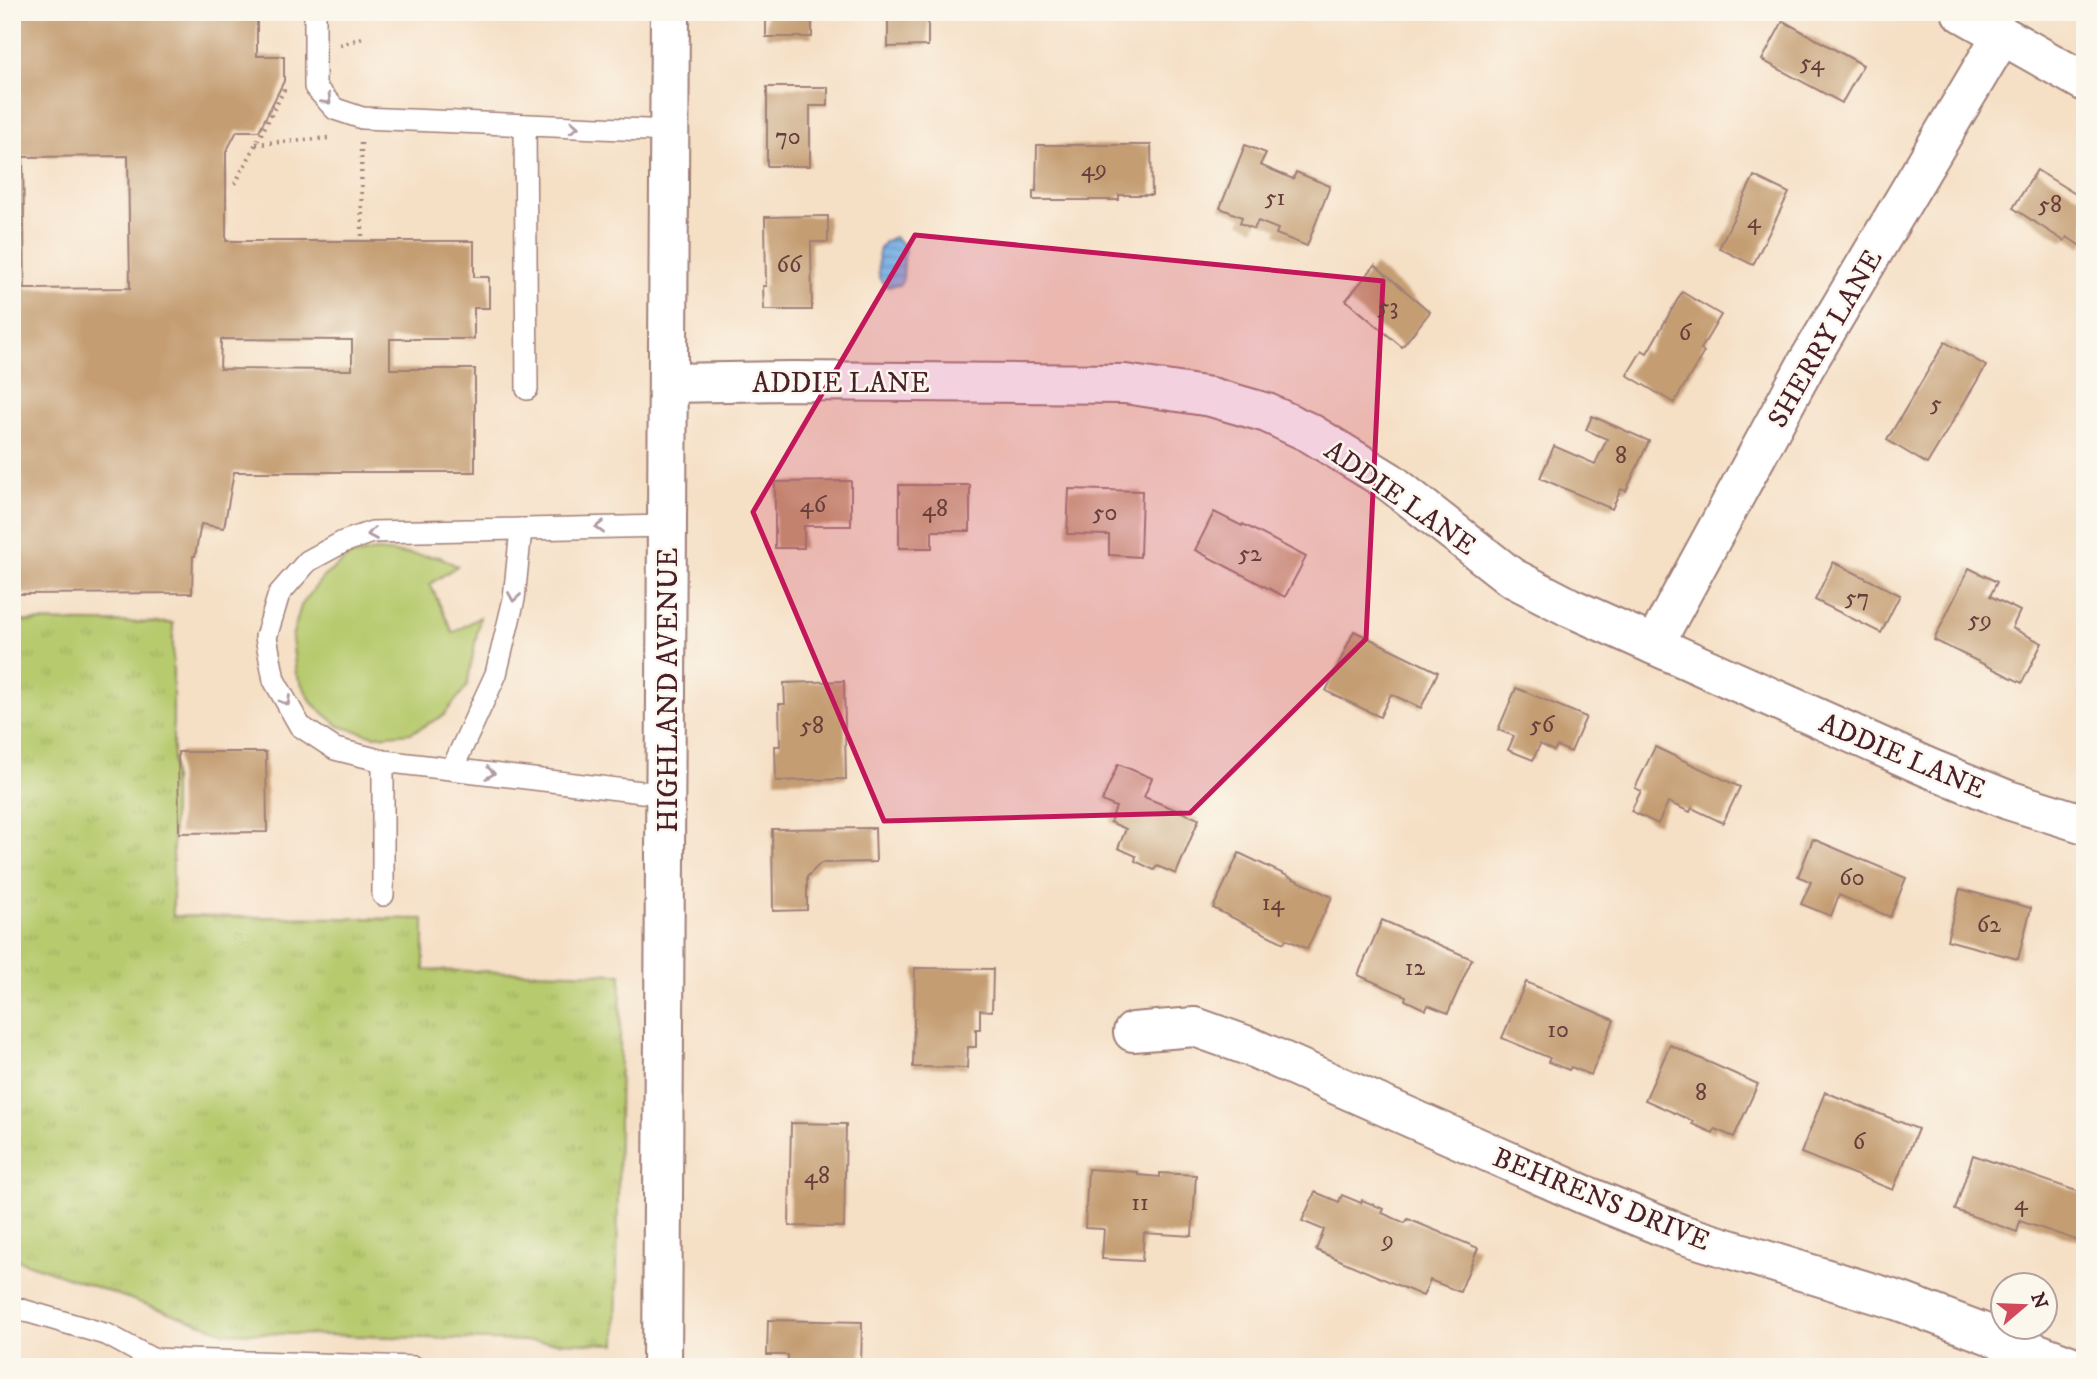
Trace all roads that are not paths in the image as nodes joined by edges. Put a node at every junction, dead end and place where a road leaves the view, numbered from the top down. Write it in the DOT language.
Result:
graph roads {
  1 [pos="315,12"];
  2 [pos="670,12"];
  3 [pos="1961,12"];
  4 [pos="2002,35"];
  5 [pos="2085,82"];
  6 [pos="526,125"];
  7 [pos="669,131"];
  8 [pos="668,383"];
  9 [pos="527,389"];
  10 [pos="668,526"];
  11 [pos="521,529"];
  12 [pos="1654,645"];
  13 [pos="383,761"];
  14 [pos="452,769"];
  15 [pos="667,795"];
  16 [pos="2085,824"];
  17 [pos="383,895"];
  18 [pos="1133,1032"];
  19 [pos="12,1307"];
  20 [pos="150,1363"];
  21 [pos="414,1367"];
  22 [pos="662,1367"];
  23 [pos="2075,1367"];
  1 -- 6 [label="lane, one-way"];
  2 -- 7 [label="street, HIGHLAND AVENUE"];
  3 -- 4 [label="street"];
  4 -- 5 [label="street"];
  4 -- 12 [label="street, SHERRY LANE"];
  6 -- 7 [label="lane, one-way"];
  6 -- 9 [label="lane"];
  7 -- 8 [label="street, HIGHLAND AVENUE"];
  8 -- 10 [label="street, HIGHLAND AVENUE"];
  8 -- 12 [label="street, ADDIE LANE"];
  10 -- 11 [label="lane, one-way"];
  10 -- 15 [label="street, HIGHLAND AVENUE"];
  11 -- 13 [label="lane, one-way"];
  11 -- 14 [label="lane, one-way"];
  12 -- 16 [label="street, ADDIE LANE"];
  13 -- 14 [label="lane"];
  13 -- 17 [label="lane"];
  14 -- 15 [label="lane, one-way"];
  15 -- 22 [label="street, HIGHLAND AVENUE"];
  18 -- 23 [label="street, BEHRENS DRIVE"];
  19 -- 20 [label="lane"];
  20 -- 21 [label="lane"];
}
